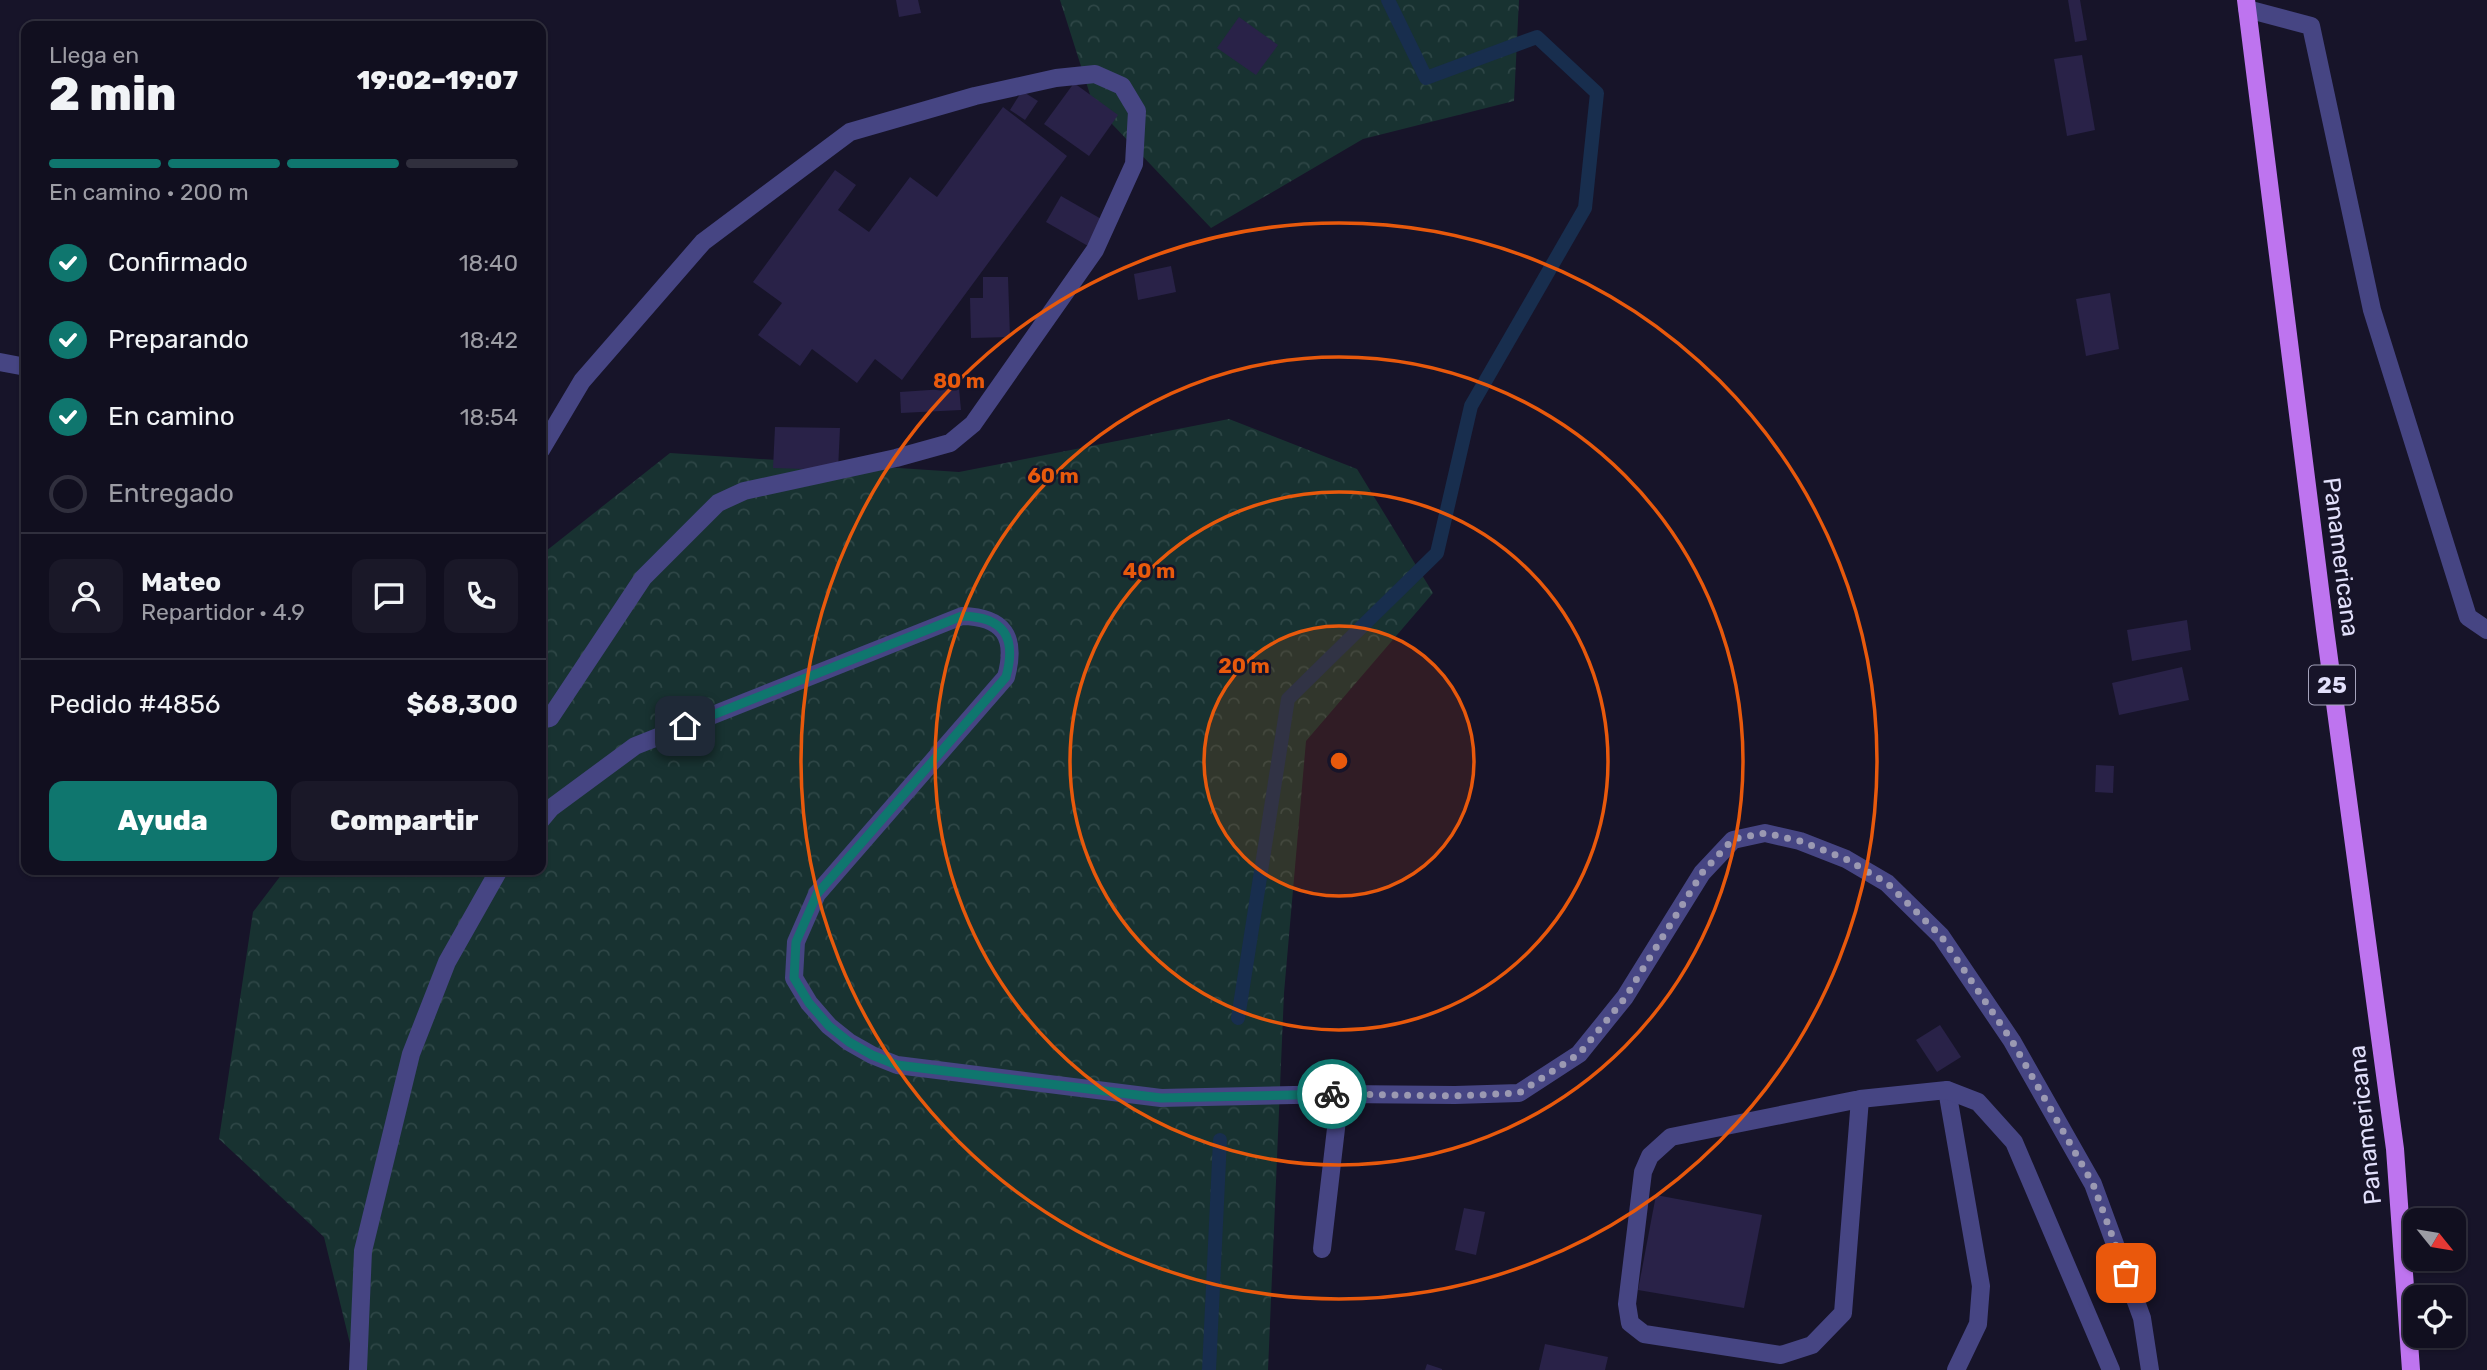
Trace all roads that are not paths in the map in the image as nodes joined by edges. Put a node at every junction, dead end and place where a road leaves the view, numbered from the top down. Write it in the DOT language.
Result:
graph roads {
  1 [pos="2247,5"];
  2 [pos="0,362"];
  3 [pos="21,366"];
  4 [pos="546,442"];
  5 [pos="2487,630"];
  6 [pos="546,719"];
  7 [pos="546,814"];
  8 [pos="496,875"];
  9 [pos="1947,1090"];
  10 [pos="1340,1094"];
  11 [pos="1860,1099"];
  12 [pos="1322,1249"];
  13 [pos="358,1370"];
  14 [pos="1956,1370"];
  15 [pos="2111,1370"];
  16 [pos="2150,1370"];
  17 [pos="2411,1370"];
  1 -- 5 [label="street"];
  1 -- 17 [label="main road, Panamericana / 25"];
  2 -- 3 [label="street"];
  4 -- 6 [label="street"];
  7 -- 10 [label="street"];
  8 -- 13 [label="street"];
  9 -- 11 [label="street"];
  9 -- 14 [label="street"];
  9 -- 15 [label="street"];
  10 -- 12 [label="street"];
  10 -- 16 [label="street"];
  11 -- 11 [label="street"];
}
